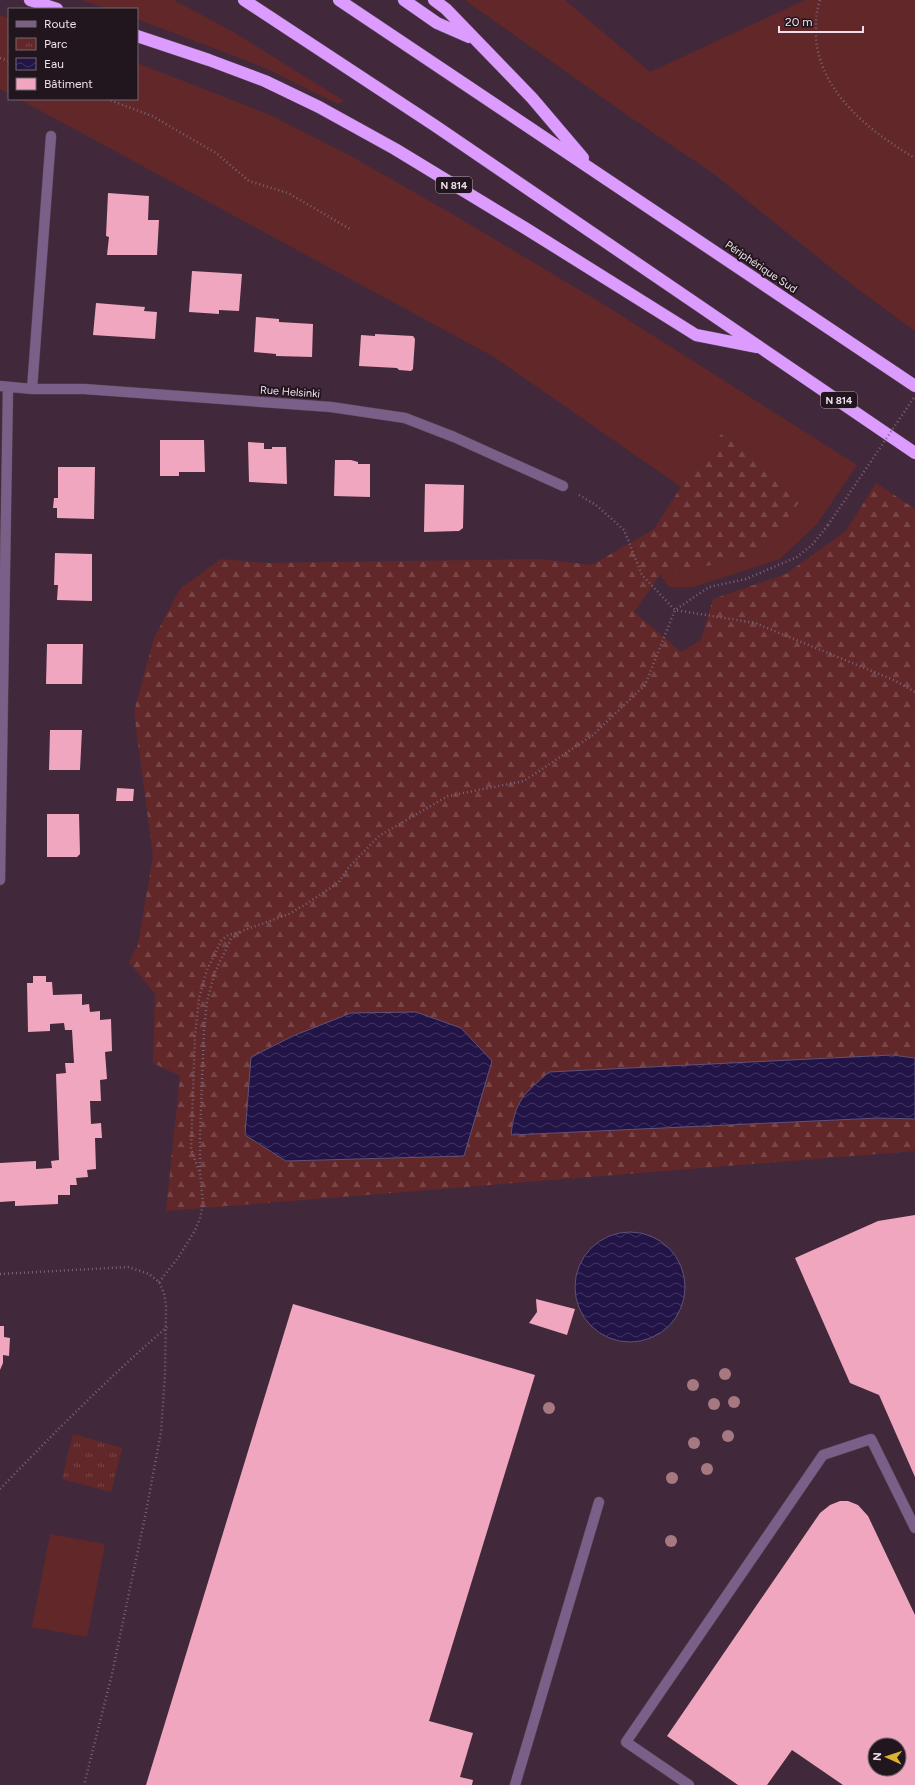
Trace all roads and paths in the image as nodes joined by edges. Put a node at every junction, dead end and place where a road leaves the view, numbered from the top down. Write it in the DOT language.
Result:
graph roads {
  1 [pos="30,0"];
  2 [pos="244,0"];
  3 [pos="340,0"];
  4 [pos="404,0"];
  5 [pos="434,0"];
  6 [pos="820,0"];
  7 [pos="54,8"];
  8 [pos="138,36"];
  9 [pos="474,39"];
  10 [pos="110,100"];
  11 [pos="51,136"];
  12 [pos="915,158"];
  13 [pos="593,170"];
  14 [pos="350,229"];
  15 [pos="762,348"];
  16 [pos="4,386"];
  17 [pos="915,386"];
  18 [pos="32,389"];
  19 [pos="915,396"];
  20 [pos="915,453"];
  21 [pos="563,486"];
  22 [pos="675,610"];
  23 [pos="915,692"];
  24 [pos="1,780"];
  25 [pos="0,880"];
  26 [pos="242,931"];
  27 [pos="200,1173"];
  28 [pos="0,1274"];
  29 [pos="159,1282"];
  30 [pos="167,1326"];
  31 [pos="0,1489"];
  32 [pos="599,1502"];
  33 [pos="914,1523"];
  34 [pos="84,1785"];
  35 [pos="515,1785"];
  36 [pos="689,1785"];
  1 -- 7 [label="highway"];
  2 -- 15 [label="highway, N 814"];
  3 -- 13 [label="highway, Périphérique Sud"];
  4 -- 9 [label="highway"];
  5 -- 9 [label="highway"];
  6 -- 12 [label="path"];
  8 -- 15 [label="highway, N 814"];
  9 -- 13 [label="highway"];
  10 -- 14 [label="path"];
  11 -- 18 [label="street"];
  13 -- 17 [label="highway, Périphérique Sud"];
  15 -- 20 [label="highway, N 814"];
  16 -- 18 [label="street, Rue Helsinki"];
  16 -- 24 [label="street"];
  18 -- 21 [label="street, Rue Helsinki"];
  19 -- 22 [label="path, bridge"];
  21 -- 22 [label="path"];
  22 -- 23 [label="path"];
  22 -- 26 [label="path"];
  24 -- 25 [label="street"];
  26 -- 27 [label="path"];
  26 -- 27 [label="path"];
  27 -- 29 [label="path"];
  28 -- 29 [label="path"];
  29 -- 30 [label="path"];
  30 -- 31 [label="path"];
  30 -- 34 [label="path"];
  32 -- 35 [label="street"];
  33 -- 36 [label="street"];
}
